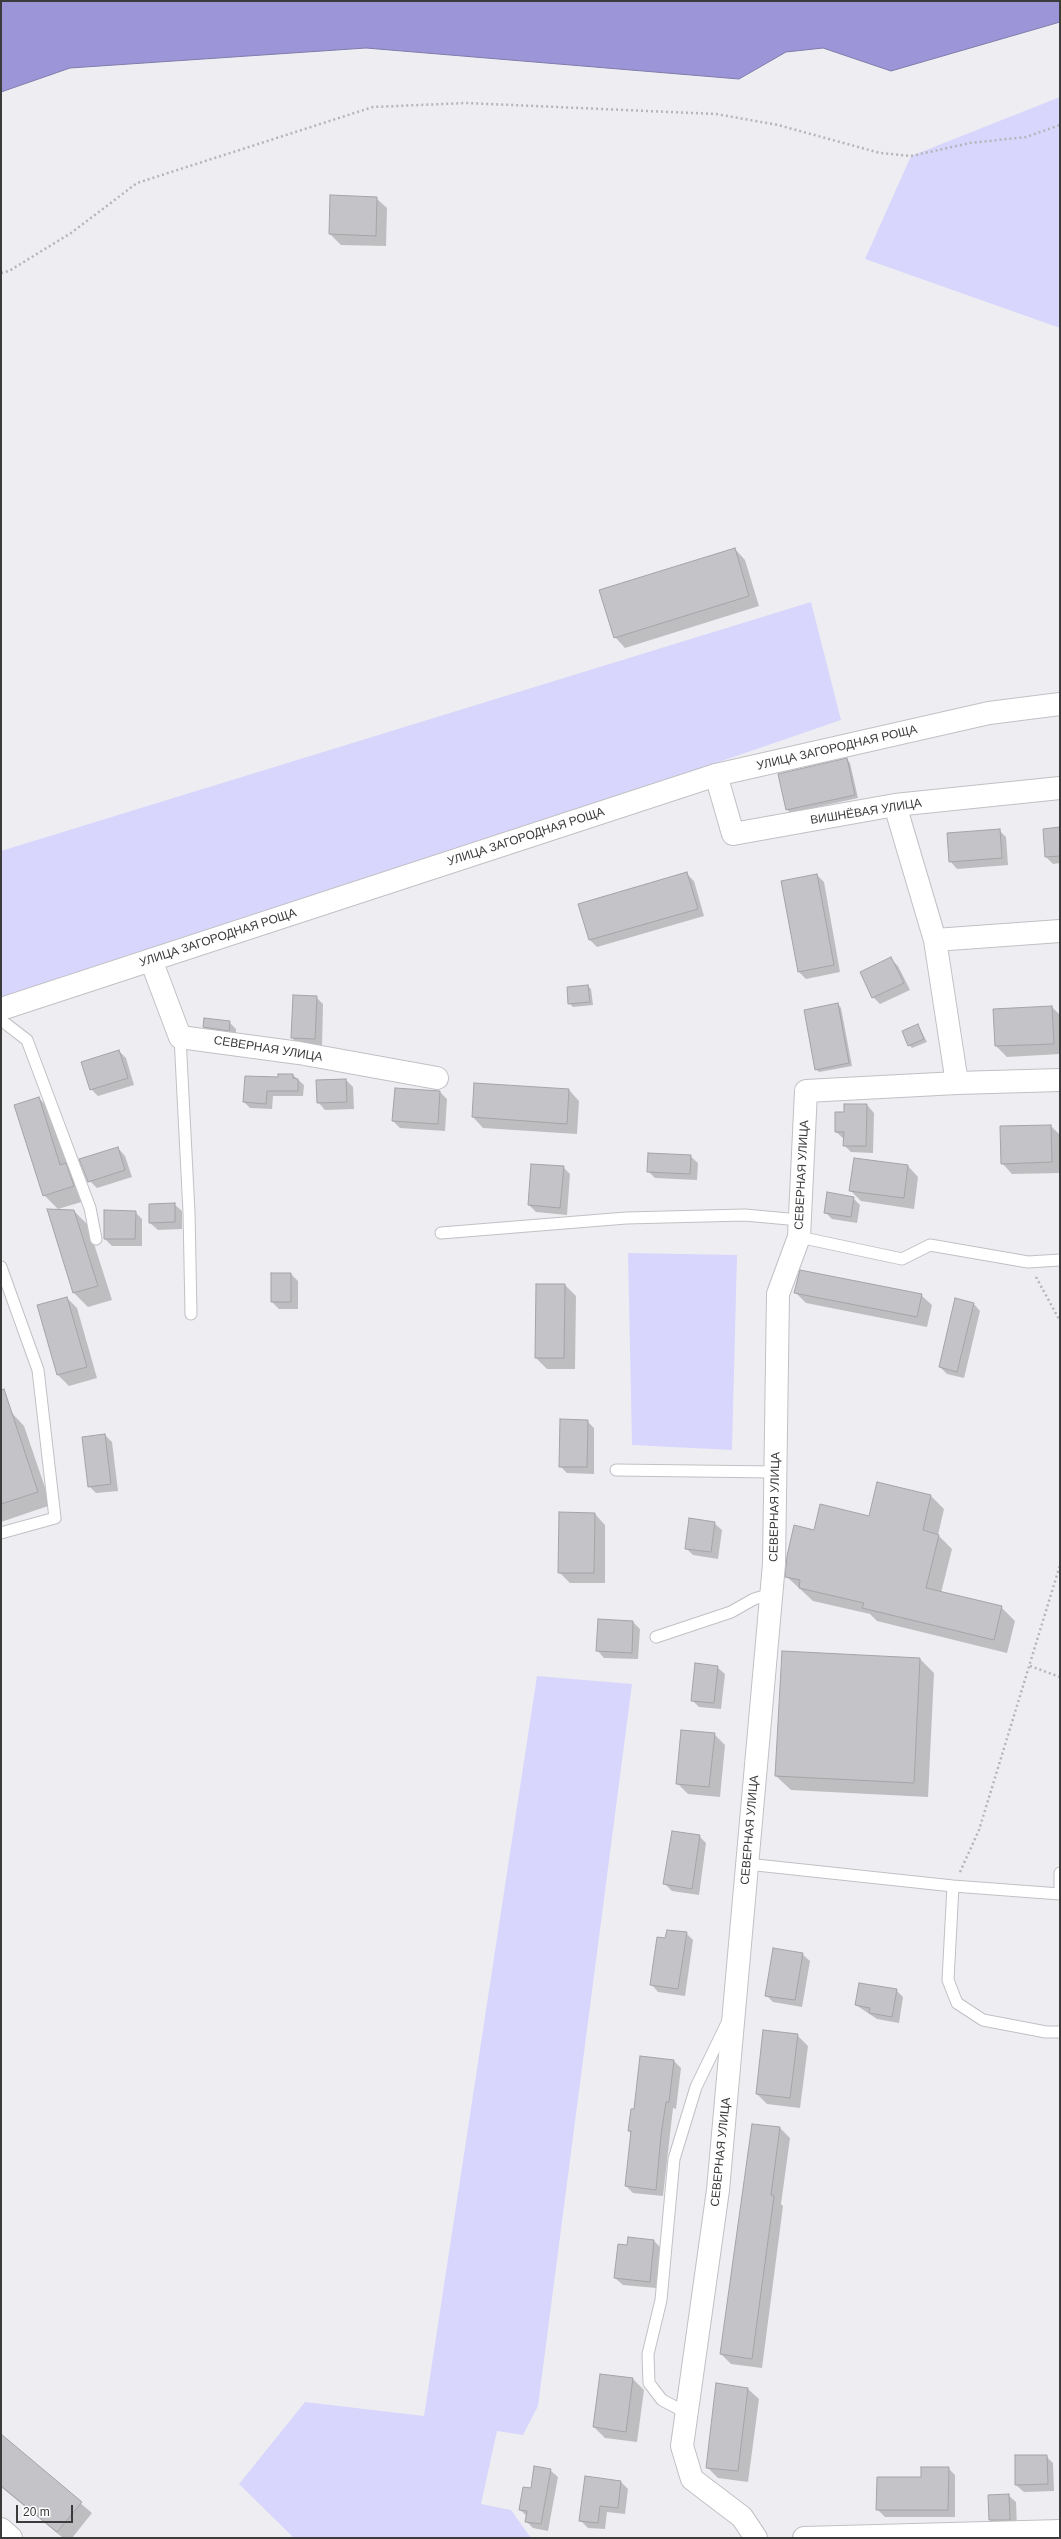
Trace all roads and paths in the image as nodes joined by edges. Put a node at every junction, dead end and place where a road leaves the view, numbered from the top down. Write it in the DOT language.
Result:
graph roads {
  1 [pos="1060,125"];
  2 [pos="1,273"];
  3 [pos="1060,704"];
  4 [pos="716,775"];
  5 [pos="1060,788"];
  6 [pos="895,805"];
  7 [pos="1060,931"];
  8 [pos="935,940"];
  9 [pos="151,960"];
  10 [pos="1,1009"];
  11 [pos="1,1020"];
  12 [pos="180,1036"];
  13 [pos="437,1078"];
  14 [pos="1060,1080"];
  15 [pos="957,1083"];
  16 [pos="799,1229"];
  17 [pos="441,1233"];
  18 [pos="96,1239"];
  19 [pos="1060,1260"];
  20 [pos="1028,1262"];
  21 [pos="1,1267"];
  22 [pos="191,1314"];
  23 [pos="1060,1321"];
  24 [pos="616,1470"];
  25 [pos="775,1472"];
  26 [pos="1,1533"];
  27 [pos="1060,1565"];
  28 [pos="771,1594"];
  29 [pos="656,1636"];
  30 [pos="1030,1666"];
  31 [pos="1060,1677"];
  32 [pos="747,1864"];
  33 [pos="1060,1873"];
  34 [pos="953,1886"];
  35 [pos="734,2009"];
  36 [pos="1060,2032"];
  37 [pos="686,2413"];
  38 [pos="1,2529"];
  39 [pos="1060,2531"];
  40 [pos="11,2538"];
  41 [pos="756,2538"];
  42 [pos="804,2538"];
  1 -- 2 [label="path"];
  3 -- 4 [label="street, УЛИЦА ЗАГОРОДНАЯ РОЩА"];
  4 -- 6 [label="street, ВИШНЁВАЯ УЛИЦА"];
  4 -- 9 [label="street, УЛИЦА ЗАГОРОДНАЯ РОЩА"];
  5 -- 6 [label="street, ВИШНЁВАЯ УЛИЦА"];
  6 -- 8 [label="street"];
  7 -- 8 [label="street"];
  8 -- 15 [label="street"];
  9 -- 10 [label="street, УЛИЦА ЗАГОРОДНАЯ РОЩА"];
  9 -- 12 [label="street"];
  11 -- 18 [label="lane"];
  12 -- 13 [label="street, СЕВЕРНАЯ УЛИЦА"];
  12 -- 22 [label="lane"];
  14 -- 15 [label="street"];
  15 -- 16 [label="street, СЕВЕРНАЯ УЛИЦА"];
  16 -- 17 [label="lane"];
  16 -- 20 [label="lane"];
  16 -- 25 [label="street, СЕВЕРНАЯ УЛИЦА"];
  19 -- 20 [label="lane"];
  20 -- 23 [label="path"];
  21 -- 26 [label="lane"];
  24 -- 25 [label="lane"];
  25 -- 28 [label="street, СЕВЕРНАЯ УЛИЦА"];
  27 -- 30 [label="path"];
  28 -- 29 [label="lane"];
  28 -- 32 [label="street, СЕВЕРНАЯ УЛИЦА"];
  30 -- 31 [label="path"];
  30 -- 34 [label="path"];
  32 -- 34 [label="lane"];
  32 -- 35 [label="street, СЕВЕРНАЯ УЛИЦА"];
  33 -- 34 [label="lane"];
  34 -- 36 [label="lane"];
  35 -- 37 [label="street, СЕВЕРНАЯ УЛИЦА"];
  35 -- 37 [label="lane"];
  37 -- 41 [label="street, СЕВЕРНАЯ УЛИЦА"];
  38 -- 40 [label="street"];
  39 -- 42 [label="street"];
}
